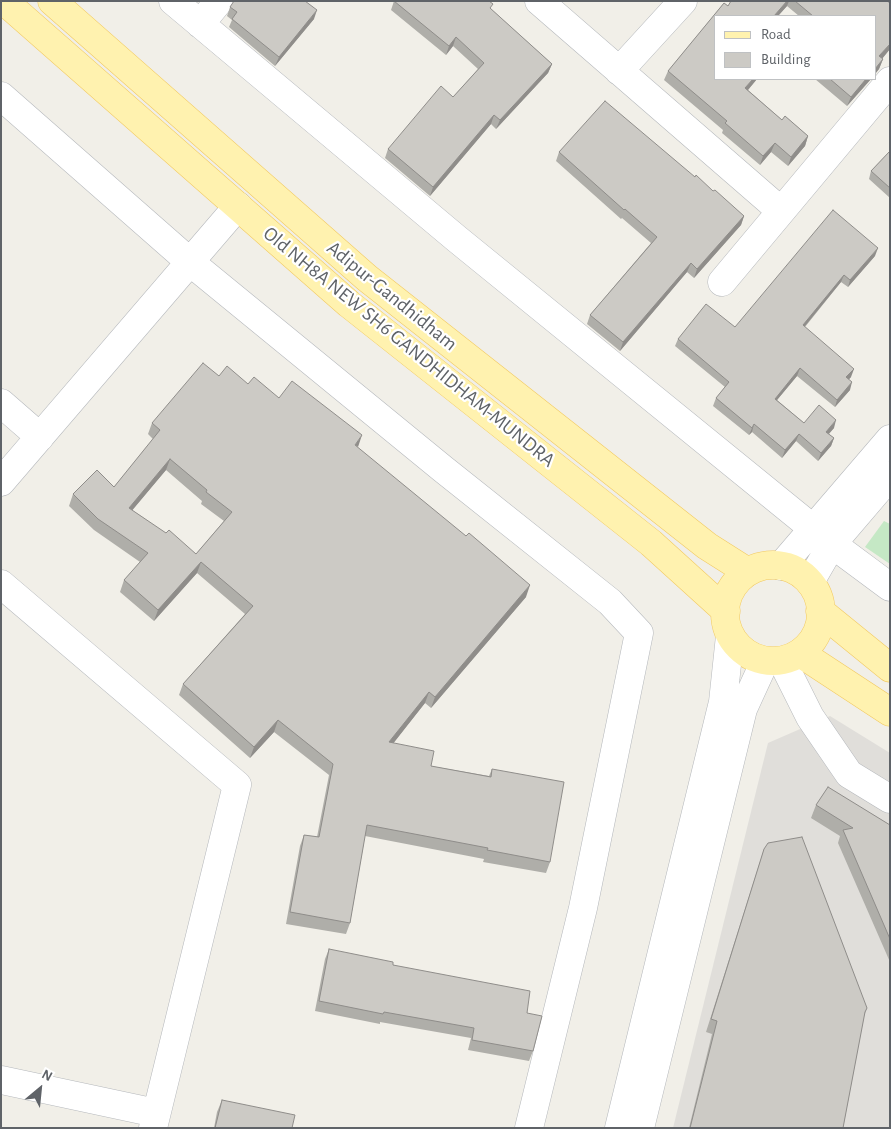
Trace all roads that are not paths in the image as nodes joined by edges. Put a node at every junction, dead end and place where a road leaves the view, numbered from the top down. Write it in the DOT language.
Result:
graph roads {
  1 [pos="4,1"];
  2 [pos="52,1"];
  3 [pos="173,1"];
  4 [pos="219,1"];
  5 [pos="539,1"];
  6 [pos="683,1"];
  7 [pos="200,24"];
  8 [pos="619,71"];
  9 [pos="890,81"];
  10 [pos="1,96"];
  11 [pos="238,206"];
  12 [pos="781,211"];
  13 [pos="190,262"];
  14 [pos="722,282"];
  15 [pos="1,403"];
  16 [pos="40,437"];
  17 [pos="890,439"];
  18 [pos="1,482"];
  19 [pos="886,486"];
  20 [pos="823,536"];
  21 [pos="781,566"];
  22 [pos="748,572"];
  23 [pos="810,582"];
  24 [pos="1,584"];
  25 [pos="890,587"];
  26 [pos="820,611"];
  27 [pos="728,624"];
  28 [pos="782,658"];
  29 [pos="890,668"];
  30 [pos="890,712"];
  31 [pos="890,799"];
  32 [pos="1,1080"];
  33 [pos="155,1120"];
  34 [pos="529,1128"];
  35 [pos="619,1128"];
  36 [pos="640,1128"];
  1 -- 11 [label="main road, Old NH8A NEW SH6 GANDHIDHAM-MUNDRA"];
  2 -- 22 [label="main road, Adipur-Gandhidham"];
  3 -- 7 [label="street"];
  4 -- 7 [label="street"];
  5 -- 8 [label="street"];
  6 -- 8 [label="street"];
  7 -- 20 [label="street"];
  8 -- 12 [label="street"];
  9 -- 12 [label="street"];
  10 -- 13 [label="street"];
  11 -- 13 [label="street"];
  11 -- 27 [label="main road, Old NH8A NEW SH6 GANDHIDHAM-MUNDRA"];
  12 -- 14 [label="street"];
  13 -- 16 [label="street"];
  13 -- 34 [label="street"];
  15 -- 16 [label="street"];
  16 -- 18 [label="street"];
  17 -- 20 [label="street"];
  19 -- 20 [label="street"];
  20 -- 21 [label="street"];
  20 -- 23 [label="street"];
  20 -- 25 [label="street"];
  21 -- 22 [label="main road"];
  21 -- 23 [label="main road"];
  22 -- 27 [label="main road"];
  23 -- 26 [label="main road"];
  24 -- 33 [label="street"];
  26 -- 28 [label="main road"];
  26 -- 29 [label="main road"];
  27 -- 28 [label="main road"];
  27 -- 35 [label="street"];
  28 -- 30 [label="main road"];
  28 -- 31 [label="street"];
  28 -- 36 [label="street"];
  32 -- 33 [label="street"];
}
